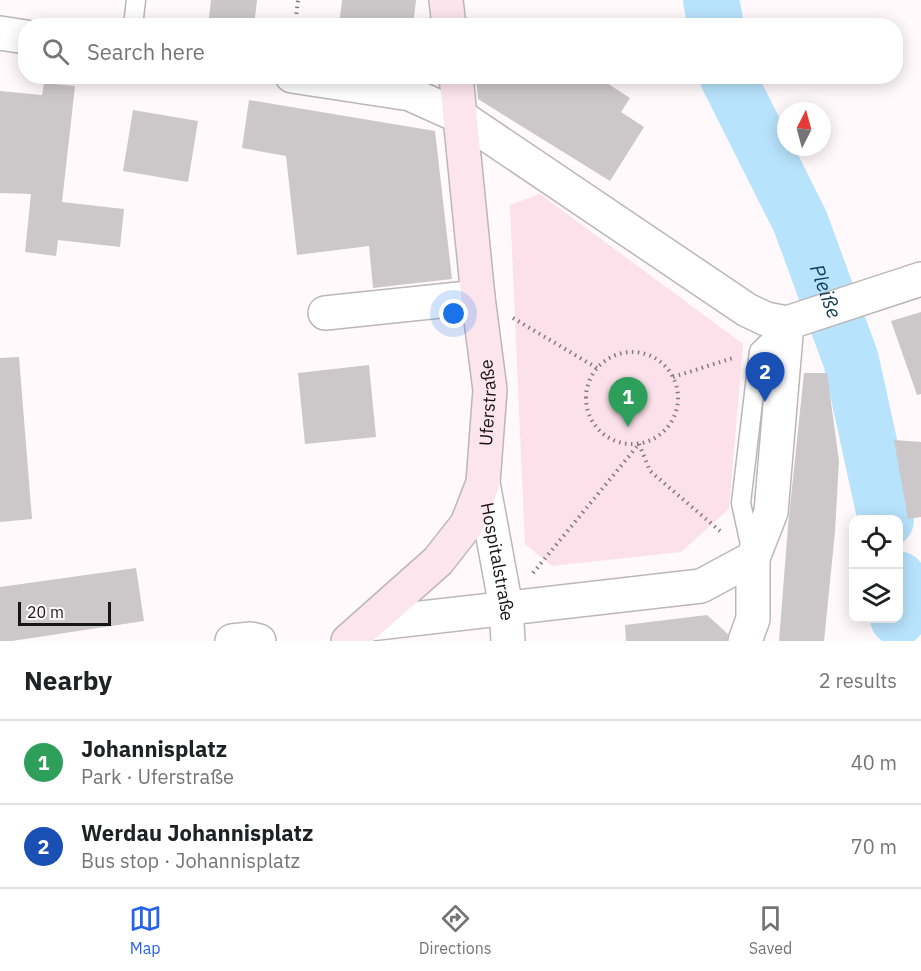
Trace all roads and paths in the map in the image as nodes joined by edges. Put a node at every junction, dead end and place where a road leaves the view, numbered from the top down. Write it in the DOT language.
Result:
graph roads {
  1 [pos="136,0"];
  2 [pos="298,0"];
  3 [pos="446,0"];
  4 [pos="134,18"];
  5 [pos="296,18"];
  6 [pos="448,18"];
  7 [pos="0,33"];
  8 [pos="18,36"];
  9 [pos="344,84"];
  10 [pos="457,84"];
  11 [pos="461,117"];
  12 [pos="921,279"];
  13 [pos="477,297"];
  14 [pos="325,313"];
  15 [pos="796,321"];
  16 [pos="759,351"];
  17 [pos="597,368"];
  18 [pos="673,377"];
  19 [pos="639,444"];
  20 [pos="483,483"];
  21 [pos="753,558"];
  22 [pos="506,607"];
  23 [pos="358,632"];
  24 [pos="232,641"];
  25 [pos="259,641"];
  26 [pos="508,641"];
  27 [pos="745,641"];
  1 -- 4 [label="lane"];
  2 -- 5 [label="path"];
  3 -- 6 [label="street"];
  7 -- 8 [label="street"];
  9 -- 11 [label="street"];
  10 -- 11 [label="street, Uferstraße"];
  11 -- 13 [label="street, Uferstraße"];
  11 -- 15 [label="street"];
  12 -- 15 [label="street"];
  13 -- 14 [label="street"];
  13 -- 17 [label="path"];
  13 -- 20 [label="street, Uferstraße"];
  15 -- 16 [label="lane"];
  15 -- 21 [label="street"];
  16 -- 18 [label="path"];
  16 -- 21 [label="lane"];
  17 -- 18 [label="path"];
  17 -- 19 [label="path"];
  18 -- 19 [label="path"];
  19 -- 21 [label="path"];
  19 -- 22 [label="path"];
  20 -- 22 [label="street, Hospitalstraße"];
  20 -- 23 [label="street, Uferstraße"];
  21 -- 22 [label="street"];
  21 -- 27 [label="street"];
  22 -- 23 [label="street"];
  22 -- 26 [label="street, Hospitalstraße"];
  24 -- 25 [label="street"];
}
